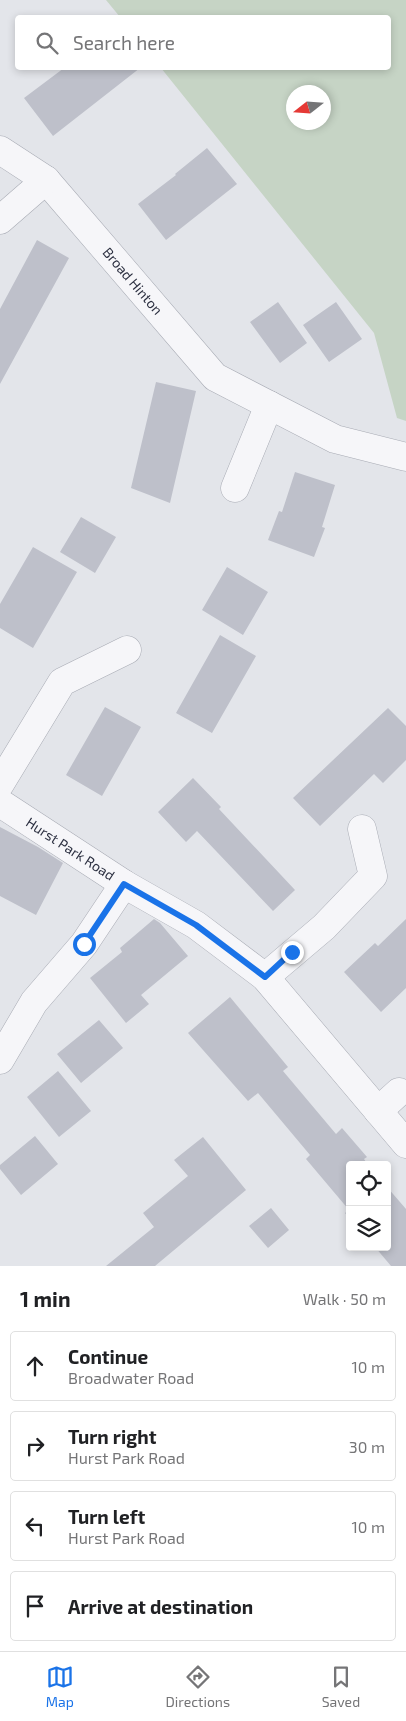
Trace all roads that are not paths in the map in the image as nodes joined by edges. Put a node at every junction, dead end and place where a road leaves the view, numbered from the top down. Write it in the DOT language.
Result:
graph roads {
  1 [pos="0,150"];
  2 [pos="46,180"];
  3 [pos="0,220"];
  4 [pos="269,405"];
  5 [pos="406,457"];
  6 [pos="235,488"];
  7 [pos="127,650"];
  8 [pos="0,784"];
  9 [pos="0,803"];
  10 [pos="362,829"];
  11 [pos="124,884"];
  12 [pos="265,977"];
  13 [pos="0,1060"];
  14 [pos="399,1092"];
  15 [pos="378,1111"];
  16 [pos="406,1144"];
  1 -- 2 [label="street, Broad Hinton"];
  2 -- 3 [label="street"];
  2 -- 4 [label="street, Broad Hinton"];
  4 -- 5 [label="street, Broad Hinton"];
  4 -- 6 [label="street"];
  7 -- 8 [label="street"];
  9 -- 11 [label="street, Hurst Park Road"];
  10 -- 12 [label="street"];
  11 -- 12 [label="street, Hurst Park Road"];
  11 -- 13 [label="street"];
  12 -- 15 [label="street, Hurst Park Road"];
  14 -- 15 [label="street"];
  15 -- 16 [label="street, Hurst Park Road"];
}
